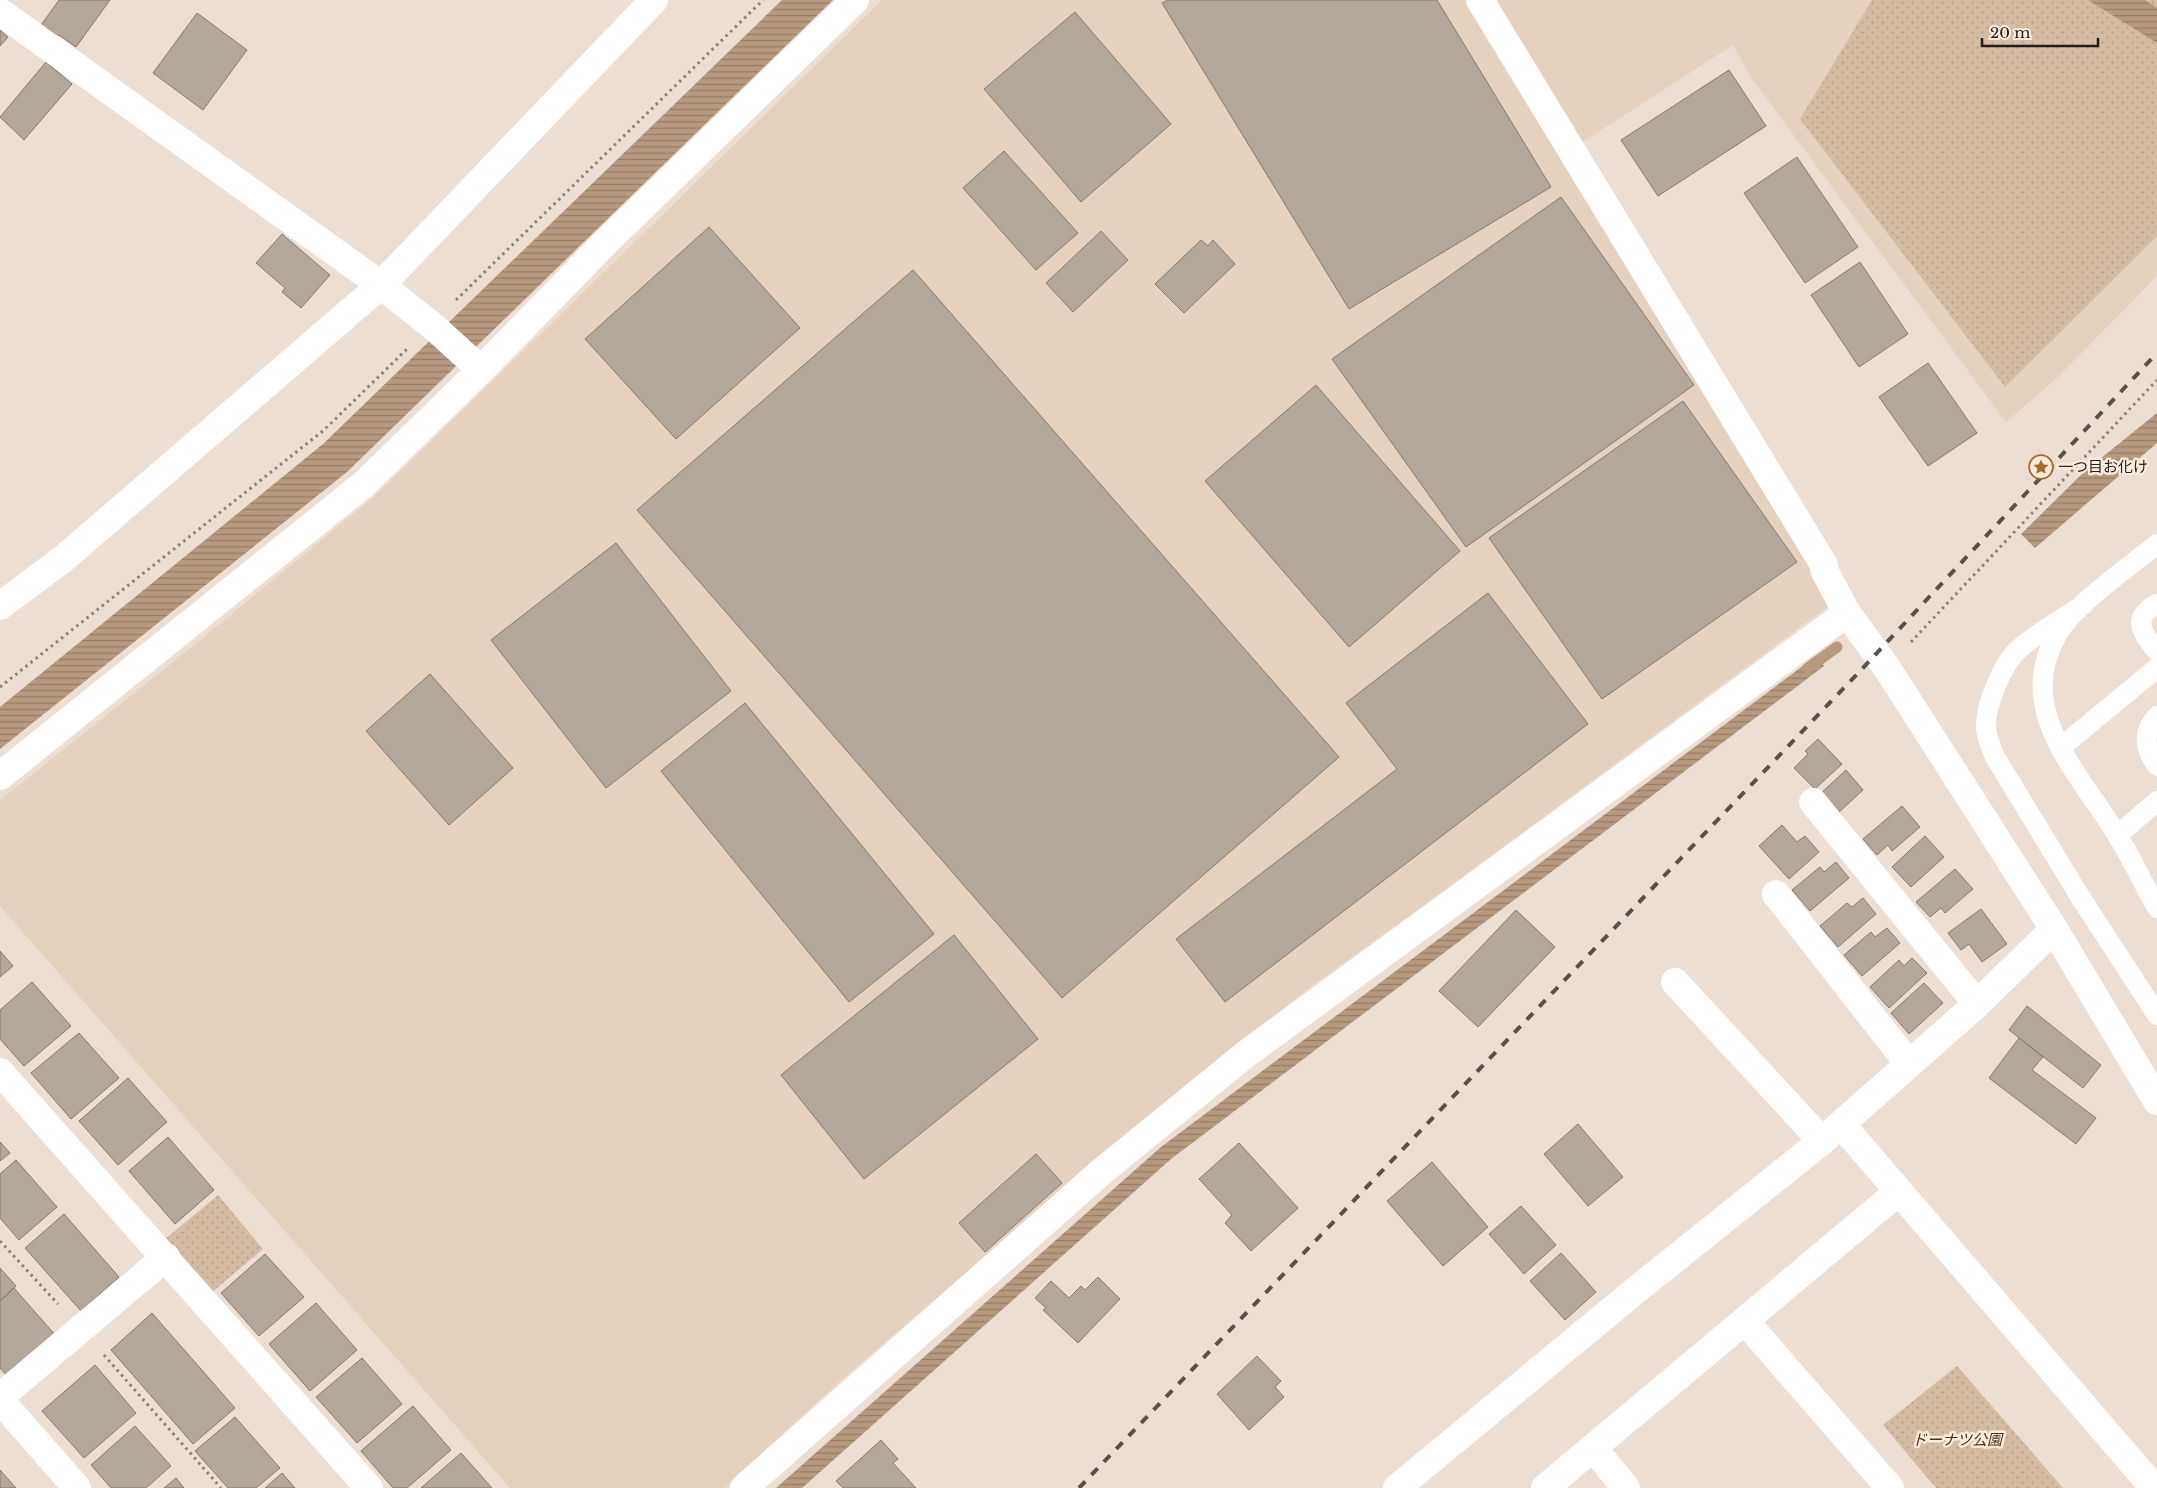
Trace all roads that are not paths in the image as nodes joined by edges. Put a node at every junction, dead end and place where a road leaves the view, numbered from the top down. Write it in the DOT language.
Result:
graph roads {
  1 [pos="855,0"];
  2 [pos="1480,0"];
  3 [pos="650,1"];
  4 [pos="0,12"];
  5 [pos="381,285"];
  6 [pos="474,364"];
  7 [pos="2157,544"];
  8 [pos="2157,604"];
  9 [pos="2083,605"];
  10 [pos="0,606"];
  11 [pos="1855,623"];
  12 [pos="2157,651"];
  13 [pos="2157,668"];
  14 [pos="2157,716"];
  15 [pos="2060,748"];
  16 [pos="2157,766"];
  17 [pos="0,776"];
  18 [pos="2157,801"];
  19 [pos="1813,802"];
  20 [pos="2118,835"];
  21 [pos="1776,894"];
  22 [pos="2157,908"];
  23 [pos="2054,929"];
  24 [pos="1675,982"];
  25 [pos="1977,1004"];
  26 [pos="2157,1016"];
  27 [pos="1909,1064"];
  28 [pos="0,1072"];
  29 [pos="2157,1101"];
  30 [pos="1831,1132"];
  31 [pos="1898,1192"];
  32 [pos="166,1257"];
  33 [pos="1744,1321"];
  34 [pos="0,1399"];
  35 [pos="1593,1448"];
  36 [pos="2157,1486"];
  37 [pos="77,1488"];
  38 [pos="368,1488"];
  39 [pos="744,1488"];
  40 [pos="1397,1488"];
  41 [pos="1545,1488"];
  42 [pos="1626,1488"];
  43 [pos="1890,1488"];
  1 -- 6 [label="street"];
  2 -- 11 [label="street"];
  3 -- 5 [label="street"];
  4 -- 5 [label="street"];
  5 -- 6 [label="street"];
  5 -- 10 [label="street"];
  6 -- 17 [label="street"];
  7 -- 9 [label="lane"];
  8 -- 12 [label="lane"];
  9 -- 15 [label="lane"];
  9 -- 26 [label="lane"];
  11 -- 23 [label="street"];
  11 -- 39 [label="street"];
  13 -- 15 [label="lane"];
  14 -- 16 [label="lane"];
  15 -- 20 [label="lane"];
  18 -- 20 [label="lane"];
  19 -- 25 [label="street"];
  20 -- 22 [label="lane"];
  21 -- 27 [label="street"];
  23 -- 25 [label="street"];
  23 -- 29 [label="street"];
  24 -- 30 [label="street"];
  25 -- 27 [label="street"];
  27 -- 30 [label="street"];
  28 -- 32 [label="street"];
  30 -- 31 [label="street"];
  30 -- 40 [label="street"];
  31 -- 33 [label="street"];
  31 -- 36 [label="street"];
  32 -- 34 [label="street"];
  32 -- 38 [label="street"];
  33 -- 35 [label="street"];
  33 -- 43 [label="street"];
  34 -- 37 [label="street"];
  35 -- 41 [label="street"];
  35 -- 42 [label="street"];
}
